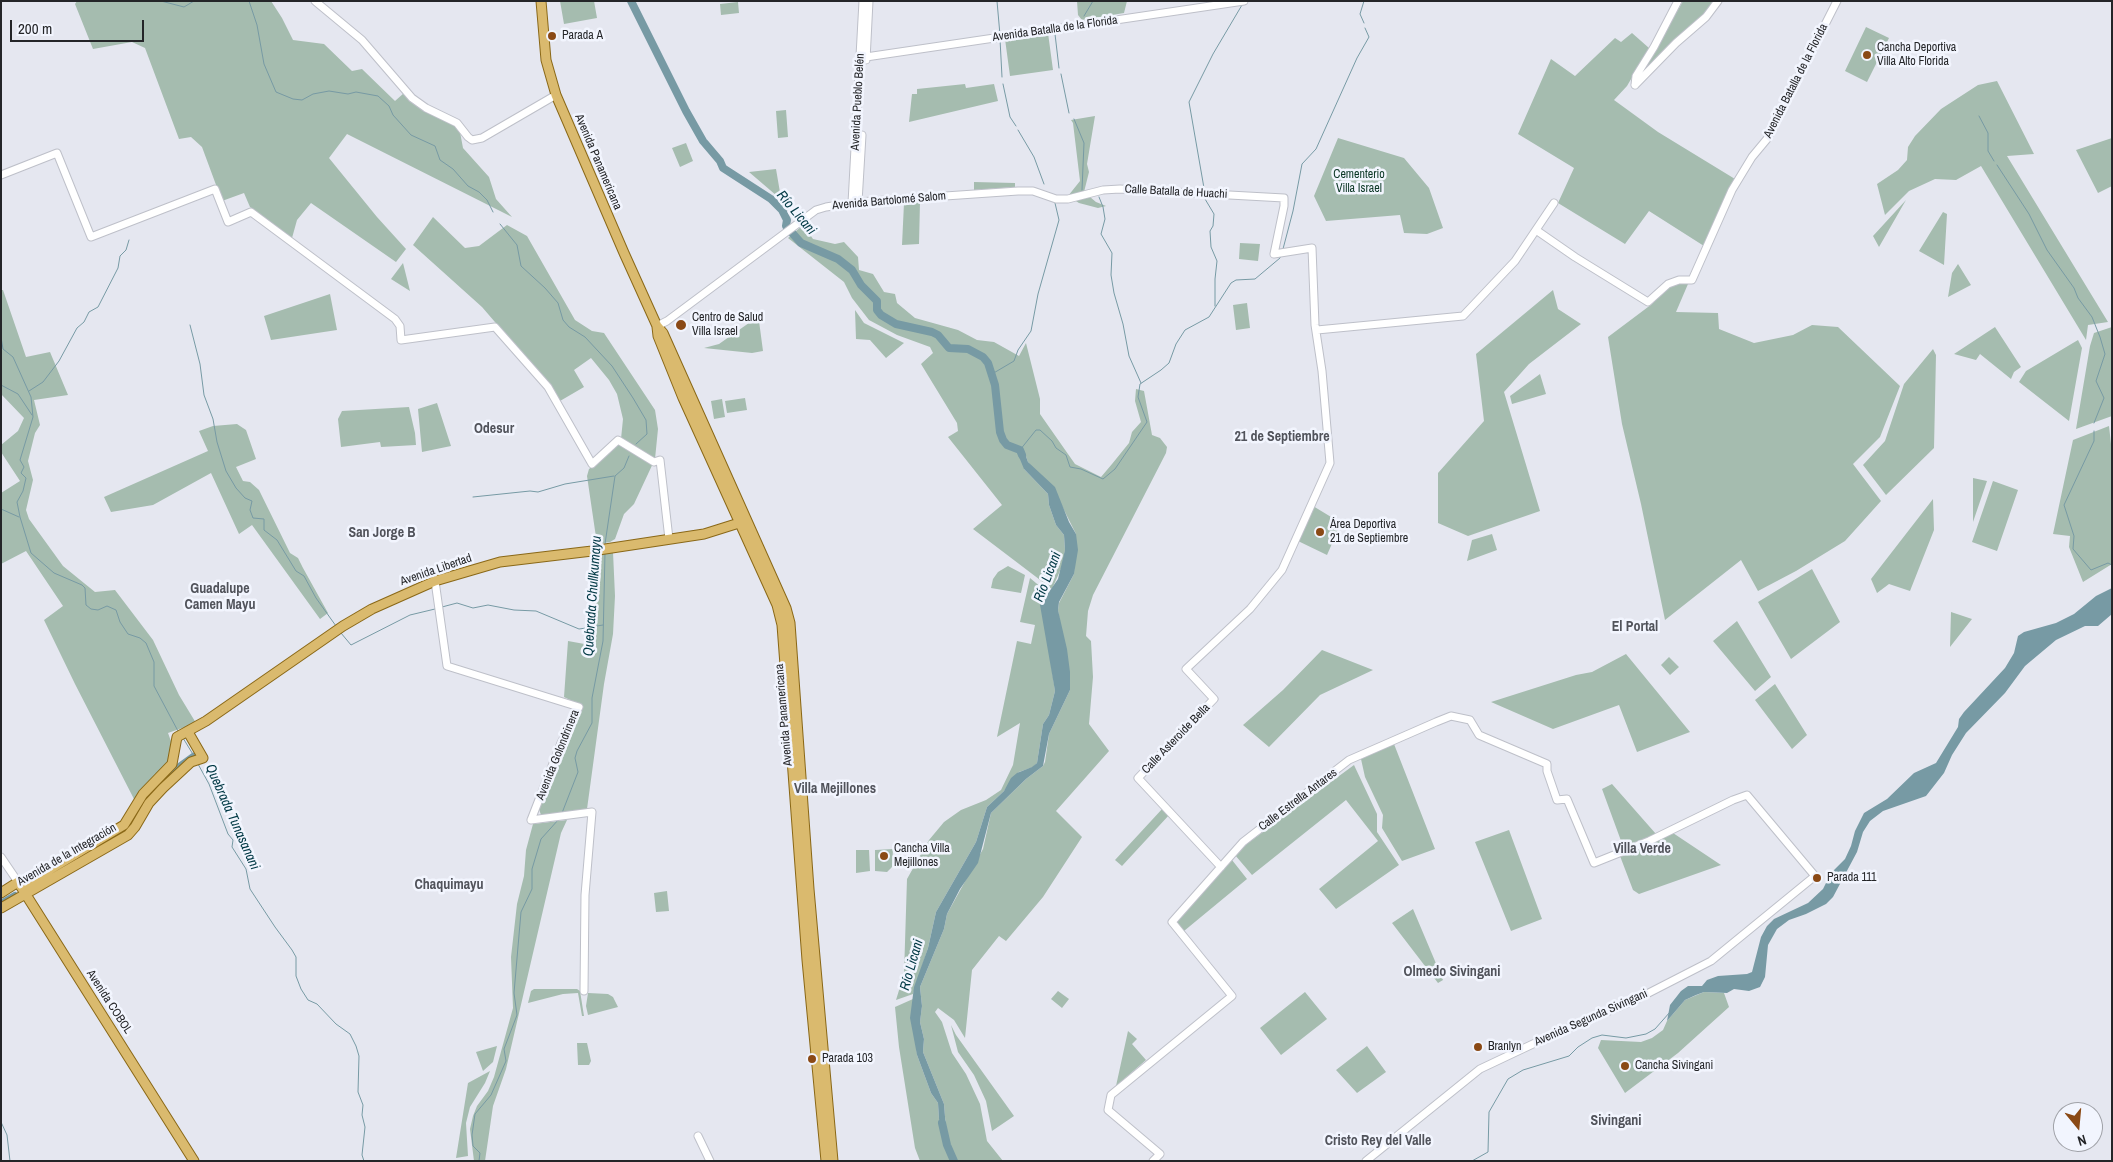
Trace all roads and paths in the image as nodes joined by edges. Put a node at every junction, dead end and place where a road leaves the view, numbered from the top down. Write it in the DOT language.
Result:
graph roads {
  1 [pos="315,1"];
  2 [pos="541,1"];
  3 [pos="863,1"];
  4 [pos="869,1"];
  5 [pos="1244,1"];
  6 [pos="1678,1"];
  7 [pos="1718,1"];
  8 [pos="1837,1"];
  9 [pos="866,57"];
  10 [pos="556,95"];
  11 [pos="1,175"];
  12 [pos="1068,198"];
  13 [pos="855,203"];
  14 [pos="1554,203"];
  15 [pos="1536,230"];
  16 [pos="657,326"];
  17 [pos="1317,330"];
  18 [pos="741,520"];
  19 [pos="669,539"];
  20 [pos="435,581"];
  21 [pos="188,732"];
  22 [pos="177,737"];
  23 [pos="1567,799"];
  24 [pos="1,857"];
  25 [pos="1221,866"];
  26 [pos="22,888"];
  27 [pos="1,893"];
  28 [pos="1,908"];
  29 [pos="584,991"];
  30 [pos="698,1136"];
  31 [pos="194,1161"];
  32 [pos="710,1161"];
  33 [pos="826,1161"];
  34 [pos="833,1161"];
  35 [pos="1153,1161"];
  36 [pos="1366,1161"];
  1 -- 10 [label="street"];
  2 -- 10 [label="main road, Avenida Panamericana"];
  3 -- 13 [label="street, Avenida Pueblo Belén"];
  4 -- 9 [label="street, Avenida Pueblo Belén"];
  5 -- 9 [label="street, Avenida Batalla de la Florida"];
  6 -- 7 [label="street"];
  8 -- 15 [label="street, Avenida Batalla de la Florida"];
  9 -- 13 [label="street, Avenida Pueblo Belén"];
  10 -- 16 [label="main road, Avenida Panamericana"];
  11 -- 19 [label="street"];
  12 -- 13 [label="street, Avenida Bartolomé Salom"];
  12 -- 17 [label="street, Calle Batalla de Huachi"];
  13 -- 16 [label="street, Avenida Bartolomé Salom"];
  14 -- 15 [label="street"];
  15 -- 17 [label="street"];
  16 -- 18 [label="main road, Avenida Panamericana"];
  17 -- 25 [label="street, Calle Asteroide Bella"];
  18 -- 19 [label="main road, Avenida Libertad"];
  18 -- 33 [label="main road, Avenida Panamericana"];
  18 -- 34 [label="main road, Avenida Panamericana"];
  19 -- 20 [label="main road, Avenida Libertad"];
  20 -- 21 [label="main road, Avenida Libertad"];
  20 -- 29 [label="street, Avenida Golondrinera"];
  21 -- 22 [label="main road, Avenida Libertad"];
  21 -- 26 [label="main road, Avenida de la Integración"];
  22 -- 26 [label="main road, Avenida de la Integración"];
  23 -- 25 [label="street, Calle Estrella Antares"];
  23 -- 36 [label="street, Avenida Segunda Sivingani"];
  24 -- 26 [label="street, Avenida COBOL"];
  25 -- 35 [label="street, Calle Estrella Antares"];
  26 -- 27 [label="main road, Avenida de la Integración"];
  26 -- 28 [label="main road, Avenida de la Integración"];
  26 -- 31 [label="main road, Avenida COBOL"];
  30 -- 32 [label="street"];
}
